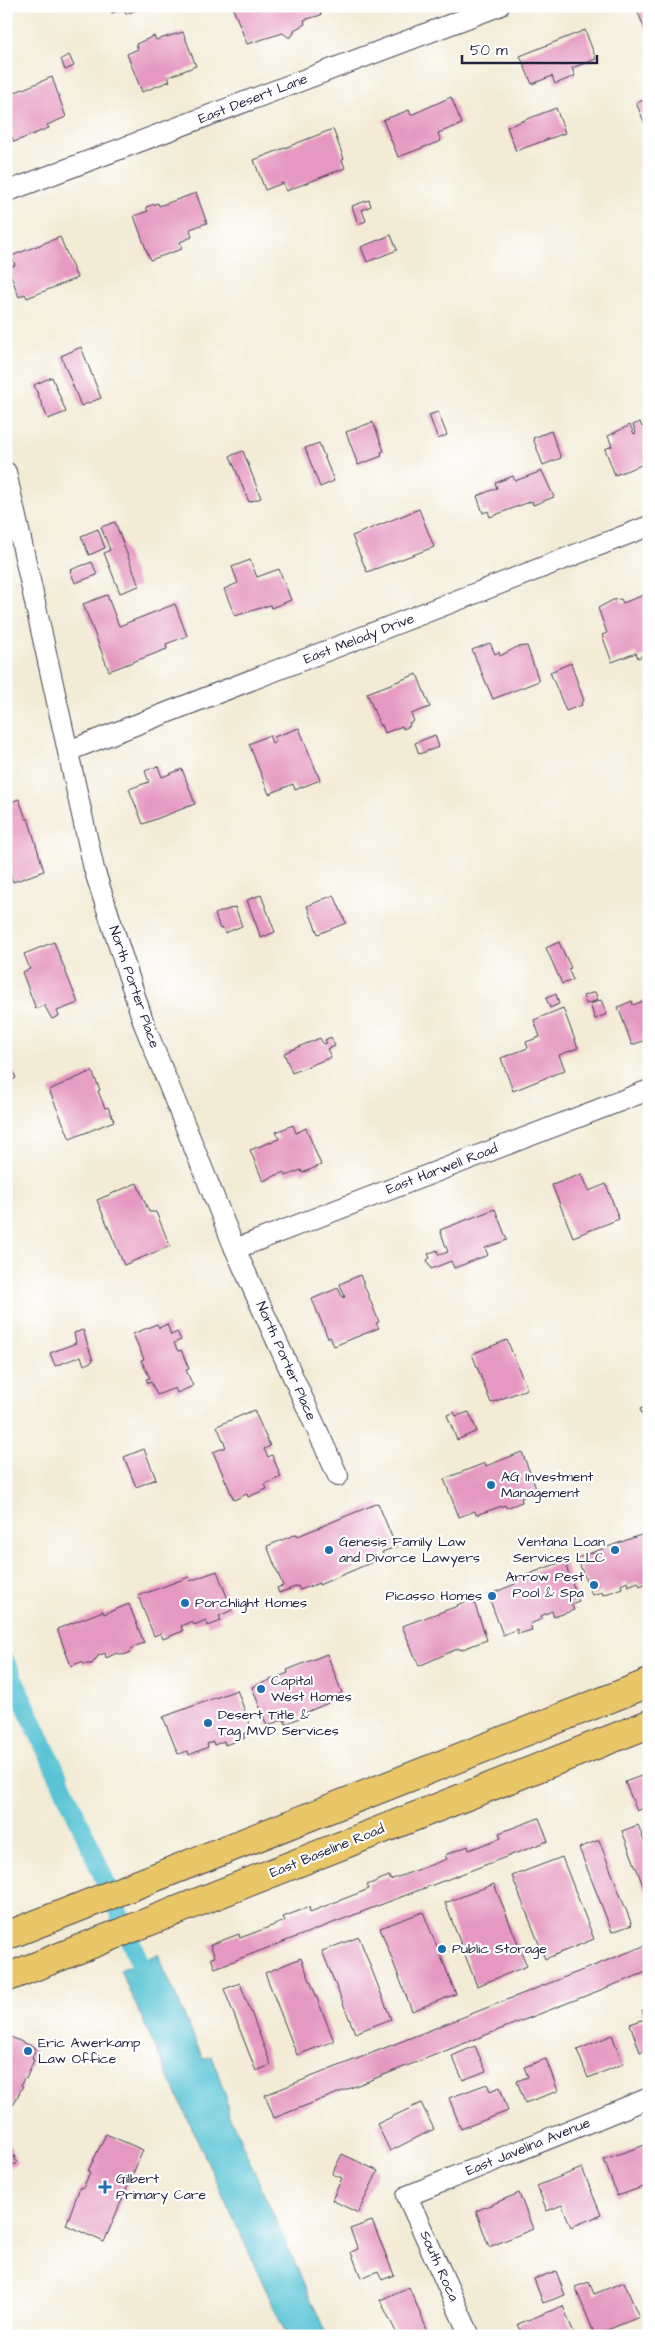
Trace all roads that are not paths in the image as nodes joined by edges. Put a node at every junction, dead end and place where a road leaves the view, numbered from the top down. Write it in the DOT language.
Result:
graph roads {
  1 [pos="499,6"];
  2 [pos="6,192"];
  3 [pos="6,472"];
  4 [pos="649,526"];
  5 [pos="68,752"];
  6 [pos="649,1090"];
  7 [pos="235,1249"];
  8 [pos="338,1476"];
  9 [pos="649,1683"];
  10 [pos="649,1724"];
  11 [pos="6,1936"];
  12 [pos="6,1978"];
  13 [pos="649,2098"];
  14 [pos="408,2196"];
  15 [pos="470,2336"];
  1 -- 2 [label="street, East Desert Lane"];
  3 -- 5 [label="street, North Porter Place"];
  4 -- 5 [label="street, East Melody Drive"];
  5 -- 7 [label="street, North Porter Place"];
  6 -- 7 [label="street, East Harwell Road"];
  7 -- 8 [label="street, North Porter Place"];
  9 -- 11 [label="main road"];
  10 -- 12 [label="main road, East Baseline Road"];
  13 -- 14 [label="street, East Javelina Avenue"];
  14 -- 15 [label="street, South Roca"];
}
